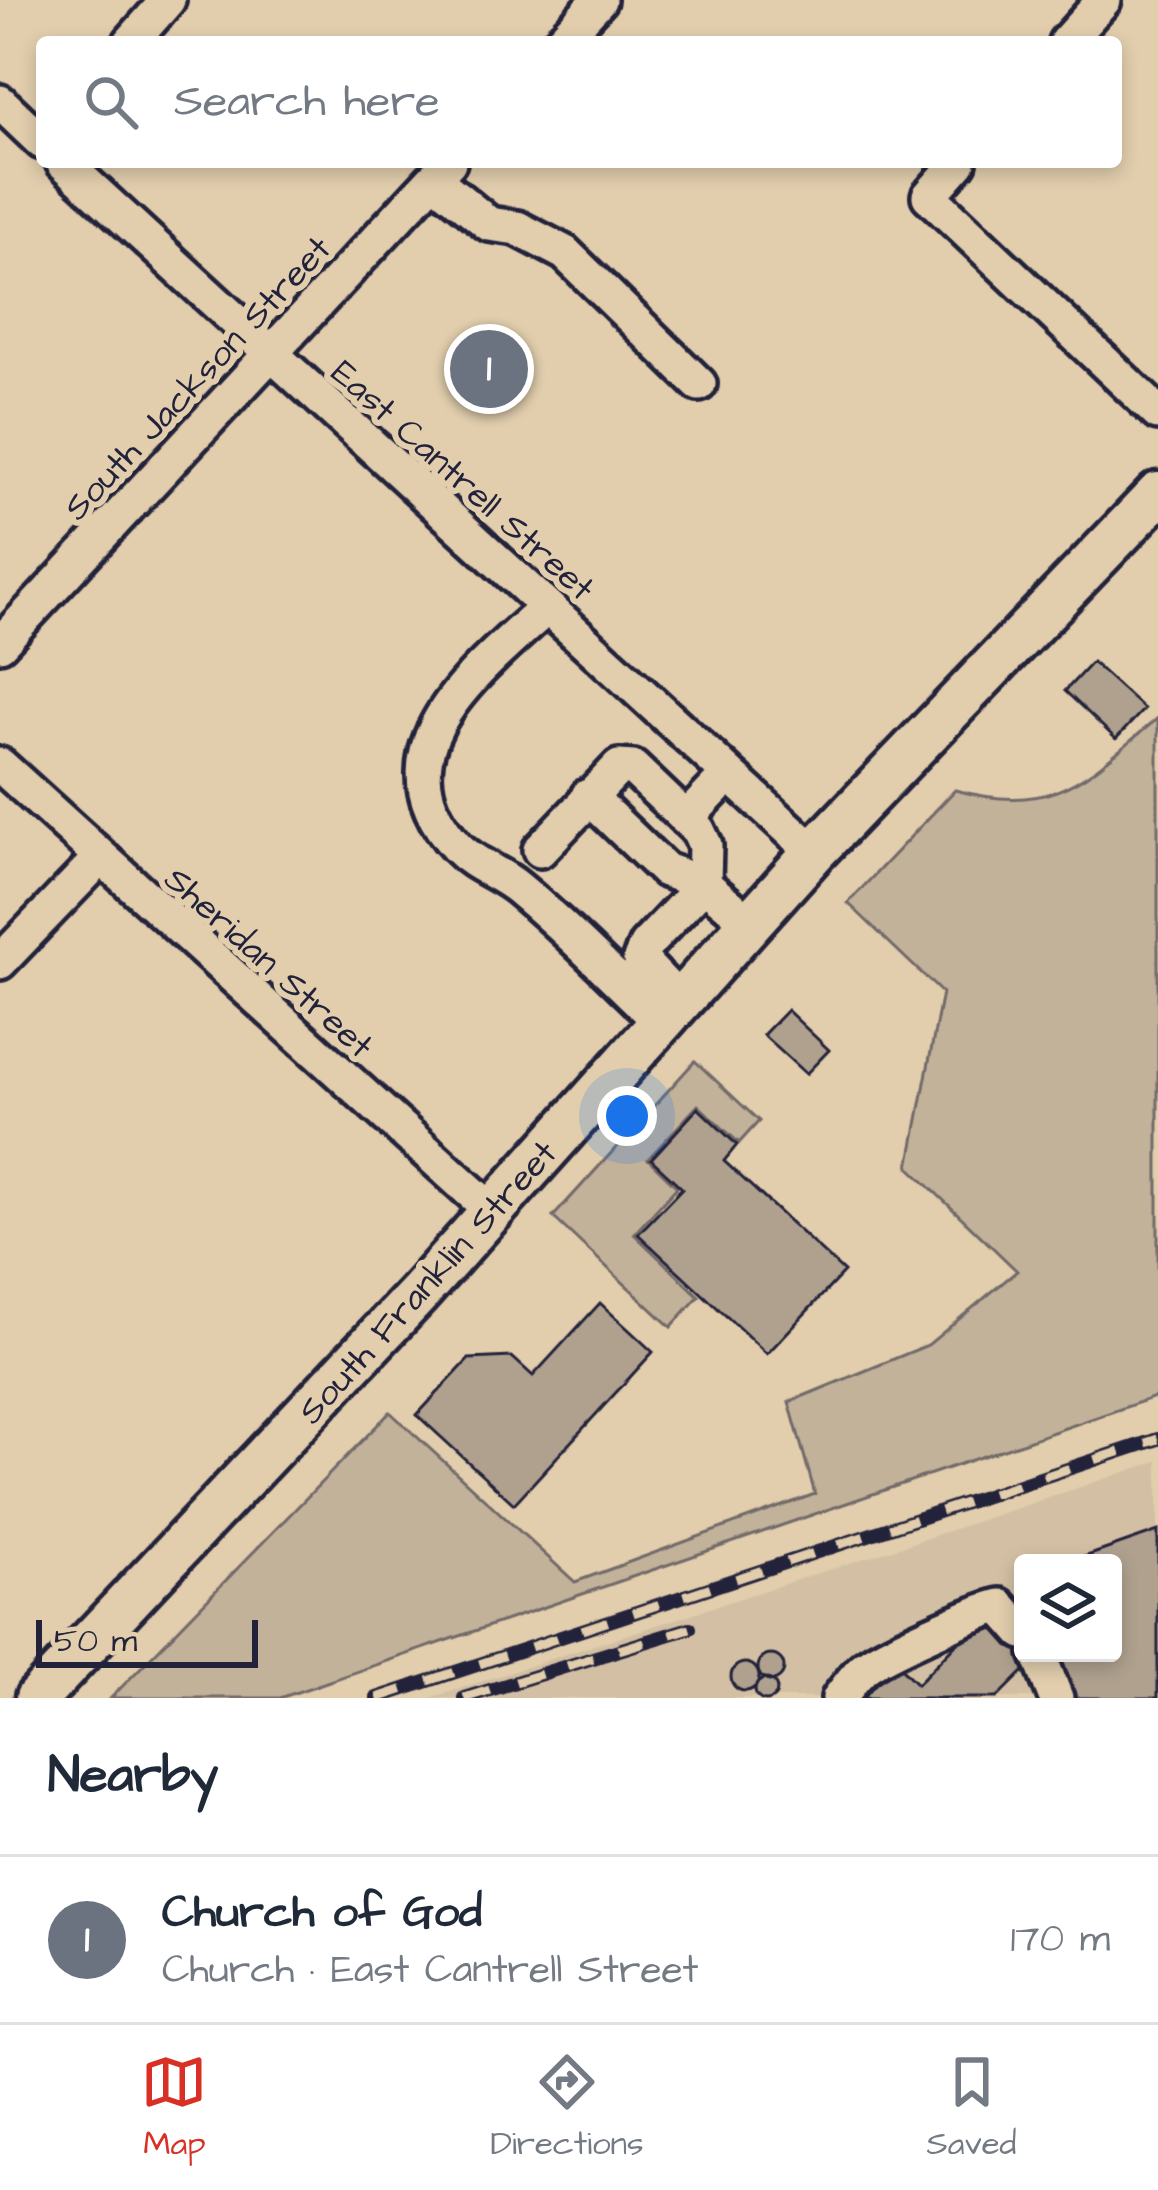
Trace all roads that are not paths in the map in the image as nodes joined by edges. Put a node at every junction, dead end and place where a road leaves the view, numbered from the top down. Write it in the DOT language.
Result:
graph roads {
  1 [pos="168,0"];
  2 [pos="599,0"];
  3 [pos="1104,0"];
  4 [pos="136,36"];
  5 [pos="566,36"];
  6 [pos="1071,36"];
  7 [pos="0,102"];
  8 [pos="36,136"];
  9 [pos="70,168"];
  10 [pos="954,168"];
  11 [pos="442,170"];
  12 [pos="271,355"];
  13 [pos="699,384"];
  14 [pos="1158,413"];
  15 [pos="1158,494"];
  16 [pos="547,607"];
  17 [pos="0,644"];
  18 [pos="0,764"];
  19 [pos="729,774"];
  20 [pos="588,796"];
  21 [pos="686,819"];
  22 [pos="540,850"];
  23 [pos="814,852"];
  24 [pos="99,859"];
  25 [pos="704,884"];
  26 [pos="749,922"];
  27 [pos="0,962"];
  28 [pos="670,1011"];
  29 [pos="492,1210"];
  30 [pos="1014,1622"];
  31 [pos="1042,1662"];
  32 [pos="37,1698"];
  33 [pos="839,1698"];
  34 [pos="1056,1698"];
  1 -- 4 [label="street"];
  2 -- 5 [label="street"];
  3 -- 6 [label="street"];
  7 -- 8 [label="street"];
  9 -- 12 [label="street, East Cantrell Street"];
  10 -- 14 [label="street"];
  11 -- 12 [label="street, South Jackson Street"];
  11 -- 13 [label="street"];
  12 -- 16 [label="street, East Cantrell Street"];
  12 -- 17 [label="street, South Jackson Street"];
  15 -- 23 [label="main road, South Franklin Street"];
  16 -- 19 [label="street, East Cantrell Street"];
  16 -- 28 [label="street"];
  18 -- 24 [label="street, Sheridan Street"];
  19 -- 21 [label="street"];
  19 -- 23 [label="street, East Cantrell Street"];
  20 -- 21 [label="street"];
  20 -- 22 [label="street"];
  20 -- 25 [label="street"];
  21 -- 25 [label="street"];
  23 -- 26 [label="main road, South Franklin Street"];
  24 -- 27 [label="street"];
  24 -- 29 [label="street, Sheridan Street"];
  25 -- 26 [label="street"];
  25 -- 28 [label="street"];
  26 -- 28 [label="main road, South Franklin Street"];
  28 -- 29 [label="main road, South Franklin Street"];
  29 -- 32 [label="main road, South Franklin Street"];
  30 -- 33 [label="street"];
  31 -- 34 [label="street"];
}
